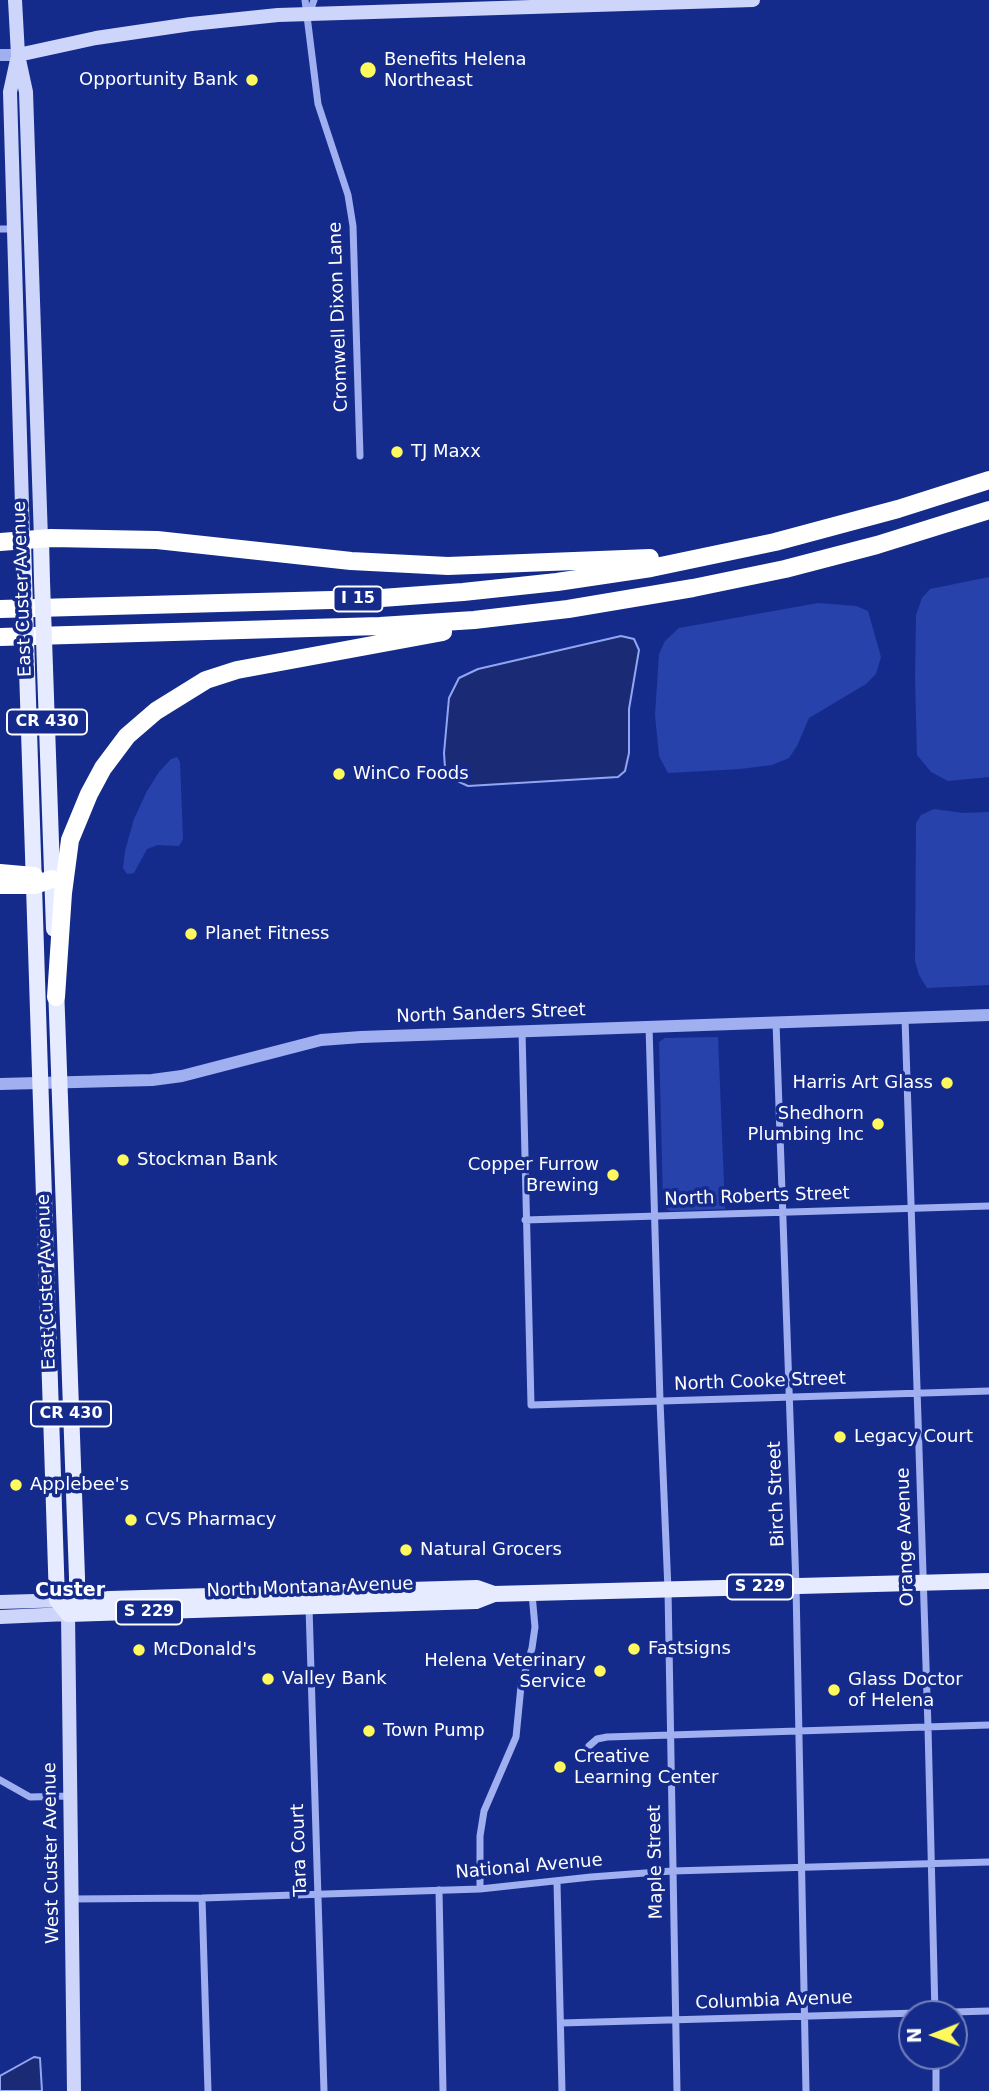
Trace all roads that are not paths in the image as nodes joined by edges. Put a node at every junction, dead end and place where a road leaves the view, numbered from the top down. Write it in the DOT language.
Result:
graph roads {
  1 [pos="15,0"];
  2 [pos="314,0"];
  3 [pos="753,0"];
  4 [pos="570,2"];
  5 [pos="307,7"];
  6 [pos="0,55"];
  7 [pos="18,55"];
  8 [pos="7,229"];
  9 [pos="360,456"];
  10 [pos="989,480"];
  11 [pos="989,510"];
  12 [pos="989,519"];
  13 [pos="907,536"];
  14 [pos="41,539"];
  15 [pos="23,540"];
  16 [pos="0,541"];
  17 [pos="713,555"];
  18 [pos="0,609"];
  19 [pos="568,609"];
  20 [pos="96,635"];
  21 [pos="0,637"];
  22 [pos="0,645"];
  23 [pos="0,873"];
  24 [pos="40,880"];
  25 [pos="0,885"];
  26 [pos="57,997"];
  27 [pos="989,1015"];
  28 [pos="905,1017"];
  29 [pos="776,1021"];
  30 [pos="649,1026"];
  31 [pos="522,1030"];
  32 [pos="60,1082"];
  33 [pos="40,1083"];
  34 [pos="0,1084"];
  35 [pos="989,1206"];
  36 [pos="911,1209"];
  37 [pos="782,1212"];
  38 [pos="654,1216"];
  39 [pos="525,1220"];
  40 [pos="989,1391"];
  41 [pos="917,1393"];
  42 [pos="788,1397"];
  43 [pos="660,1401"];
  44 [pos="989,1581"];
  45 [pos="924,1583"];
  46 [pos="796,1587"];
  47 [pos="668,1590"];
  48 [pos="494,1594"];
  49 [pos="532,1594"];
  50 [pos="57,1600"];
  51 [pos="77,1600"];
  52 [pos="0,1602"];
  53 [pos="309,1607"];
  54 [pos="68,1614"];
  55 [pos="0,1617"];
  56 [pos="989,1725"];
  57 [pos="928,1727"];
  58 [pos="798,1731"];
  59 [pos="669,1735"];
  60 [pos="589,1746"];
  61 [pos="0,1780"];
  62 [pos="71,1796"];
  63 [pos="989,1862"];
  64 [pos="931,1864"];
  65 [pos="801,1868"];
  66 [pos="672,1871"];
  67 [pos="557,1882"];
  68 [pos="480,1889"];
  69 [pos="439,1890"];
  70 [pos="317,1895"];
  71 [pos="202,1898"];
  72 [pos="72,1899"];
  73 [pos="935,2000"];
  74 [pos="989,2011"];
  75 [pos="968,2012"];
  76 [pos="898,2014"];
  77 [pos="804,2016"];
  78 [pos="676,2020"];
  79 [pos="561,2023"];
  80 [pos="936,2070"];
  81 [pos="74,2091"];
  82 [pos="208,2091"];
  83 [pos="324,2091"];
  84 [pos="443,2091"];
  85 [pos="562,2091"];
  86 [pos="677,2091"];
  87 [pos="806,2091"];
  88 [pos="936,2091"];
  1 -- 7 [label="main road, East Custer Avenue / CR 430"];
  2 -- 5 [label="street, Cromwell Dixon Lane"];
  3 -- 4 [label="main road"];
  4 -- 5 [label="main road"];
  5 -- 7 [label="main road"];
  5 -- 9 [label="street, Cromwell Dixon Lane"];
  6 -- 7 [label="street"];
  7 -- 8 [label="main road, East Custer Avenue / CR 430"];
  7 -- 14 [label="main road, East Custer Avenue / CR 430"];
  8 -- 15 [label="main road, East Custer Avenue / CR 430"];
  10 -- 17 [label="highway, I 15"];
  11 -- 13 [label="highway, I 15"];
  12 -- 13 [label="highway"];
  13 -- 19 [label="highway, I 15"];
  14 -- 15 [label="highway"];
  14 -- 17 [label="highway"];
  14 -- 24 [label="main road, East Custer Avenue / CR 430, bridge"];
  15 -- 16 [label="highway"];
  15 -- 24 [label="main road, East Custer Avenue / CR 430, bridge"];
  17 -- 18 [label="highway, I 15"];
  19 -- 20 [label="highway, I 15"];
  19 -- 26 [label="highway"];
  20 -- 21 [label="highway, I 15"];
  20 -- 22 [label="highway"];
  23 -- 24 [label="highway"];
  24 -- 25 [label="highway"];
  24 -- 26 [label="main road, East Custer Avenue / CR 430"];
  24 -- 33 [label="main road, East Custer Avenue / CR 430"];
  26 -- 32 [label="main road, East Custer Avenue / CR 430"];
  27 -- 28 [label="street, North Sanders Street"];
  28 -- 29 [label="street, North Sanders Street"];
  28 -- 36 [label="street, Orange Avenue"];
  29 -- 30 [label="street, North Sanders Street"];
  29 -- 37 [label="street, Birch Street"];
  30 -- 31 [label="street, North Sanders Street"];
  30 -- 38 [label="street"];
  31 -- 32 [label="street, North Sanders Street"];
  31 -- 39 [label="street"];
  32 -- 33 [label="street, North Sanders Street"];
  32 -- 51 [label="main road, East Custer Avenue / CR 430"];
  33 -- 34 [label="street, North Sanders Street"];
  33 -- 50 [label="main road, East Custer Avenue / CR 430"];
  35 -- 36 [label="street, North Roberts Street"];
  36 -- 37 [label="street, North Roberts Street"];
  36 -- 41 [label="street, Orange Avenue"];
  37 -- 38 [label="street, North Roberts Street"];
  37 -- 42 [label="street, Birch Street"];
  38 -- 39 [label="street, North Roberts Street"];
  38 -- 43 [label="street, Maple Street"];
  39 -- 43 [label="street, North Cooke Street"];
  40 -- 41 [label="street, North Cooke Street"];
  41 -- 42 [label="street, North Cooke Street"];
  41 -- 45 [label="street, Orange Avenue"];
  42 -- 43 [label="street, North Cooke Street"];
  42 -- 46 [label="street, Birch Street"];
  43 -- 47 [label="street, Maple Street"];
  44 -- 45 [label="main road, North Montana Avenue / S 229"];
  45 -- 46 [label="main road, North Montana Avenue / S 229"];
  45 -- 57 [label="street, Orange Avenue"];
  46 -- 47 [label="main road, North Montana Avenue / S 229"];
  46 -- 58 [label="street, Birch Street"];
  47 -- 49 [label="main road, North Montana Avenue / S 229"];
  47 -- 59 [label="street, Maple Street"];
  48 -- 49 [label="main road, North Montana Avenue / S 229"];
  48 -- 51 [label="main road, North Montana Avenue / S 229"];
  48 -- 53 [label="main road, North Montana Avenue / S 229"];
  49 -- 68 [label="street"];
  50 -- 51 [label="main road, North Montana Avenue / S 229"];
  50 -- 52 [label="main road, North Montana Avenue / S 229"];
  50 -- 54 [label="main road"];
  51 -- 54 [label="main road"];
  53 -- 54 [label="main road, North Montana Avenue / S 229"];
  53 -- 70 [label="street, Tara Court"];
  54 -- 55 [label="main road, North Montana Avenue / S 229"];
  54 -- 62 [label="main road, West Custer Avenue"];
  56 -- 57 [label="street"];
  57 -- 58 [label="street"];
  57 -- 64 [label="street, Orange Avenue"];
  58 -- 59 [label="street"];
  58 -- 65 [label="street, Birch Street"];
  59 -- 60 [label="street"];
  59 -- 66 [label="street, Maple Street"];
  61 -- 62 [label="street"];
  62 -- 72 [label="main road, West Custer Avenue"];
  63 -- 64 [label="street, National Avenue"];
  64 -- 65 [label="street, National Avenue"];
  64 -- 73 [label="street, Orange Avenue"];
  65 -- 66 [label="street, National Avenue"];
  65 -- 77 [label="street, Birch Street"];
  66 -- 67 [label="street, National Avenue"];
  66 -- 78 [label="street, Maple Street"];
  67 -- 68 [label="street, National Avenue"];
  67 -- 79 [label="street"];
  68 -- 69 [label="street, National Avenue"];
  69 -- 70 [label="street, National Avenue"];
  69 -- 84 [label="street"];
  70 -- 71 [label="street, National Avenue"];
  70 -- 83 [label="street, Tara Court"];
  71 -- 72 [label="street, National Avenue"];
  71 -- 82 [label="street"];
  72 -- 81 [label="main road, West Custer Avenue"];
  74 -- 75 [label="street, Columbia Avenue"];
  76 -- 77 [label="street, Columbia Avenue"];
  77 -- 78 [label="street, Columbia Avenue"];
  77 -- 87 [label="street, Birch Street"];
  78 -- 79 [label="street, Columbia Avenue"];
  78 -- 86 [label="street, Maple Street"];
  79 -- 85 [label="street"];
  80 -- 88 [label="street"];
}
